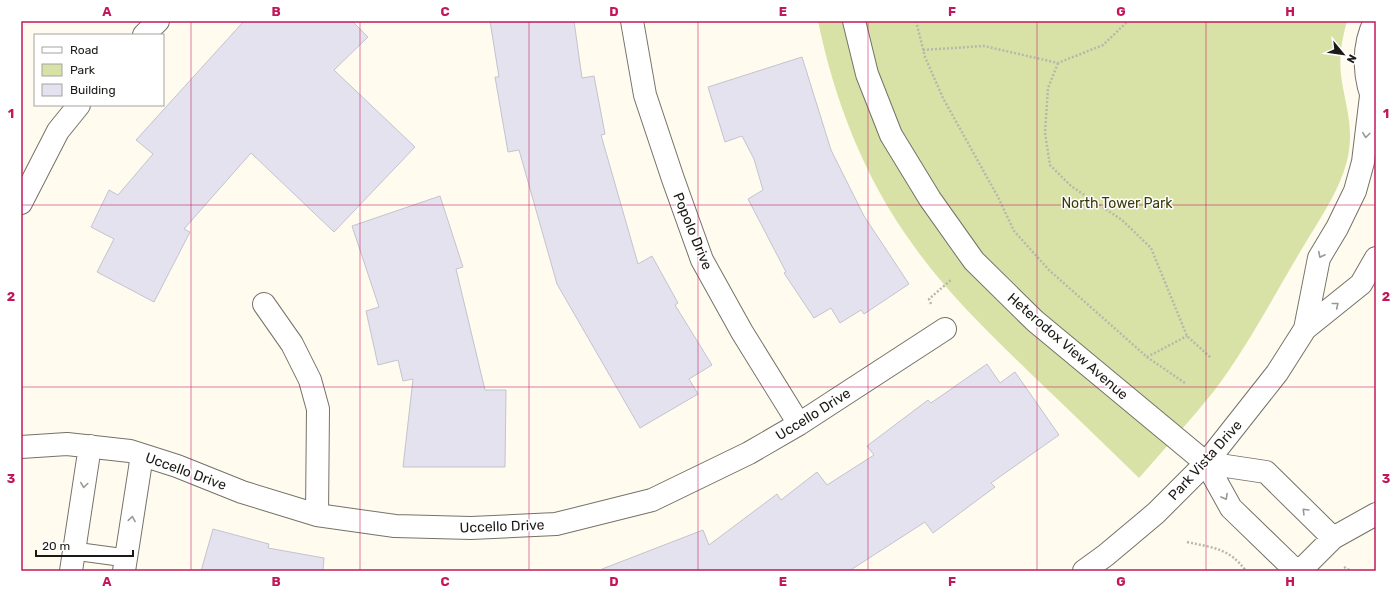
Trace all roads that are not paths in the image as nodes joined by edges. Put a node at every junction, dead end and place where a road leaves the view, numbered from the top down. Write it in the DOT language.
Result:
graph roads {
  1 [pos="158,21"];
  2 [pos="632,21"];
  3 [pos="854,21"];
  4 [pos="1375,21"];
  5 [pos="145,34"];
  6 [pos="1374,102"];
  7 [pos="78,106"];
  8 [pos="21,203"];
  9 [pos="1376,258"];
  10 [pos="264,304"];
  11 [pos="945,329"];
  12 [pos="1306,329"];
  13 [pos="799,424"];
  14 [pos="21,446"];
  15 [pos="90,446"];
  16 [pos="142,455"];
  17 [pos="1206,463"];
  18 [pos="1376,514"];
  19 [pos="317,515"];
  20 [pos="1333,538"];
  21 [pos="72,561"];
  22 [pos="125,565"];
  23 [pos="1084,571"];
  24 [pos="1296,571"];
  25 [pos="1300,571"];
  1 -- 5 [label="street"];
  2 -- 13 [label="street, Popolo Drive"];
  3 -- 17 [label="street, Heterodox View Avenue"];
  4 -- 6 [label="street, Park Vista Drive"];
  6 -- 12 [label="street, Park Vista Drive, one-way"];
  7 -- 8 [label="street"];
  12 -- 9 [label="street, Park Vista Drive, one-way"];
  10 -- 19 [label="street"];
  11 -- 13 [label="street, Uccello Drive"];
  12 -- 17 [label="street, Park Vista Drive"];
  13 -- 19 [label="street, Uccello Drive"];
  14 -- 15 [label="street, Uccello Drive"];
  15 -- 16 [label="street, Uccello Drive"];
  15 -- 21 [label="street, one-way"];
  16 -- 19 [label="street, Uccello Drive"];
  22 -- 16 [label="street, one-way"];
  20 -- 17 [label="street, one-way"];
  17 -- 23 [label="street, Park Vista Drive"];
  17 -- 24 [label="street, one-way"];
  18 -- 20 [label="street"];
  20 -- 25 [label="street"];
  21 -- 22 [label="lane"];
}
